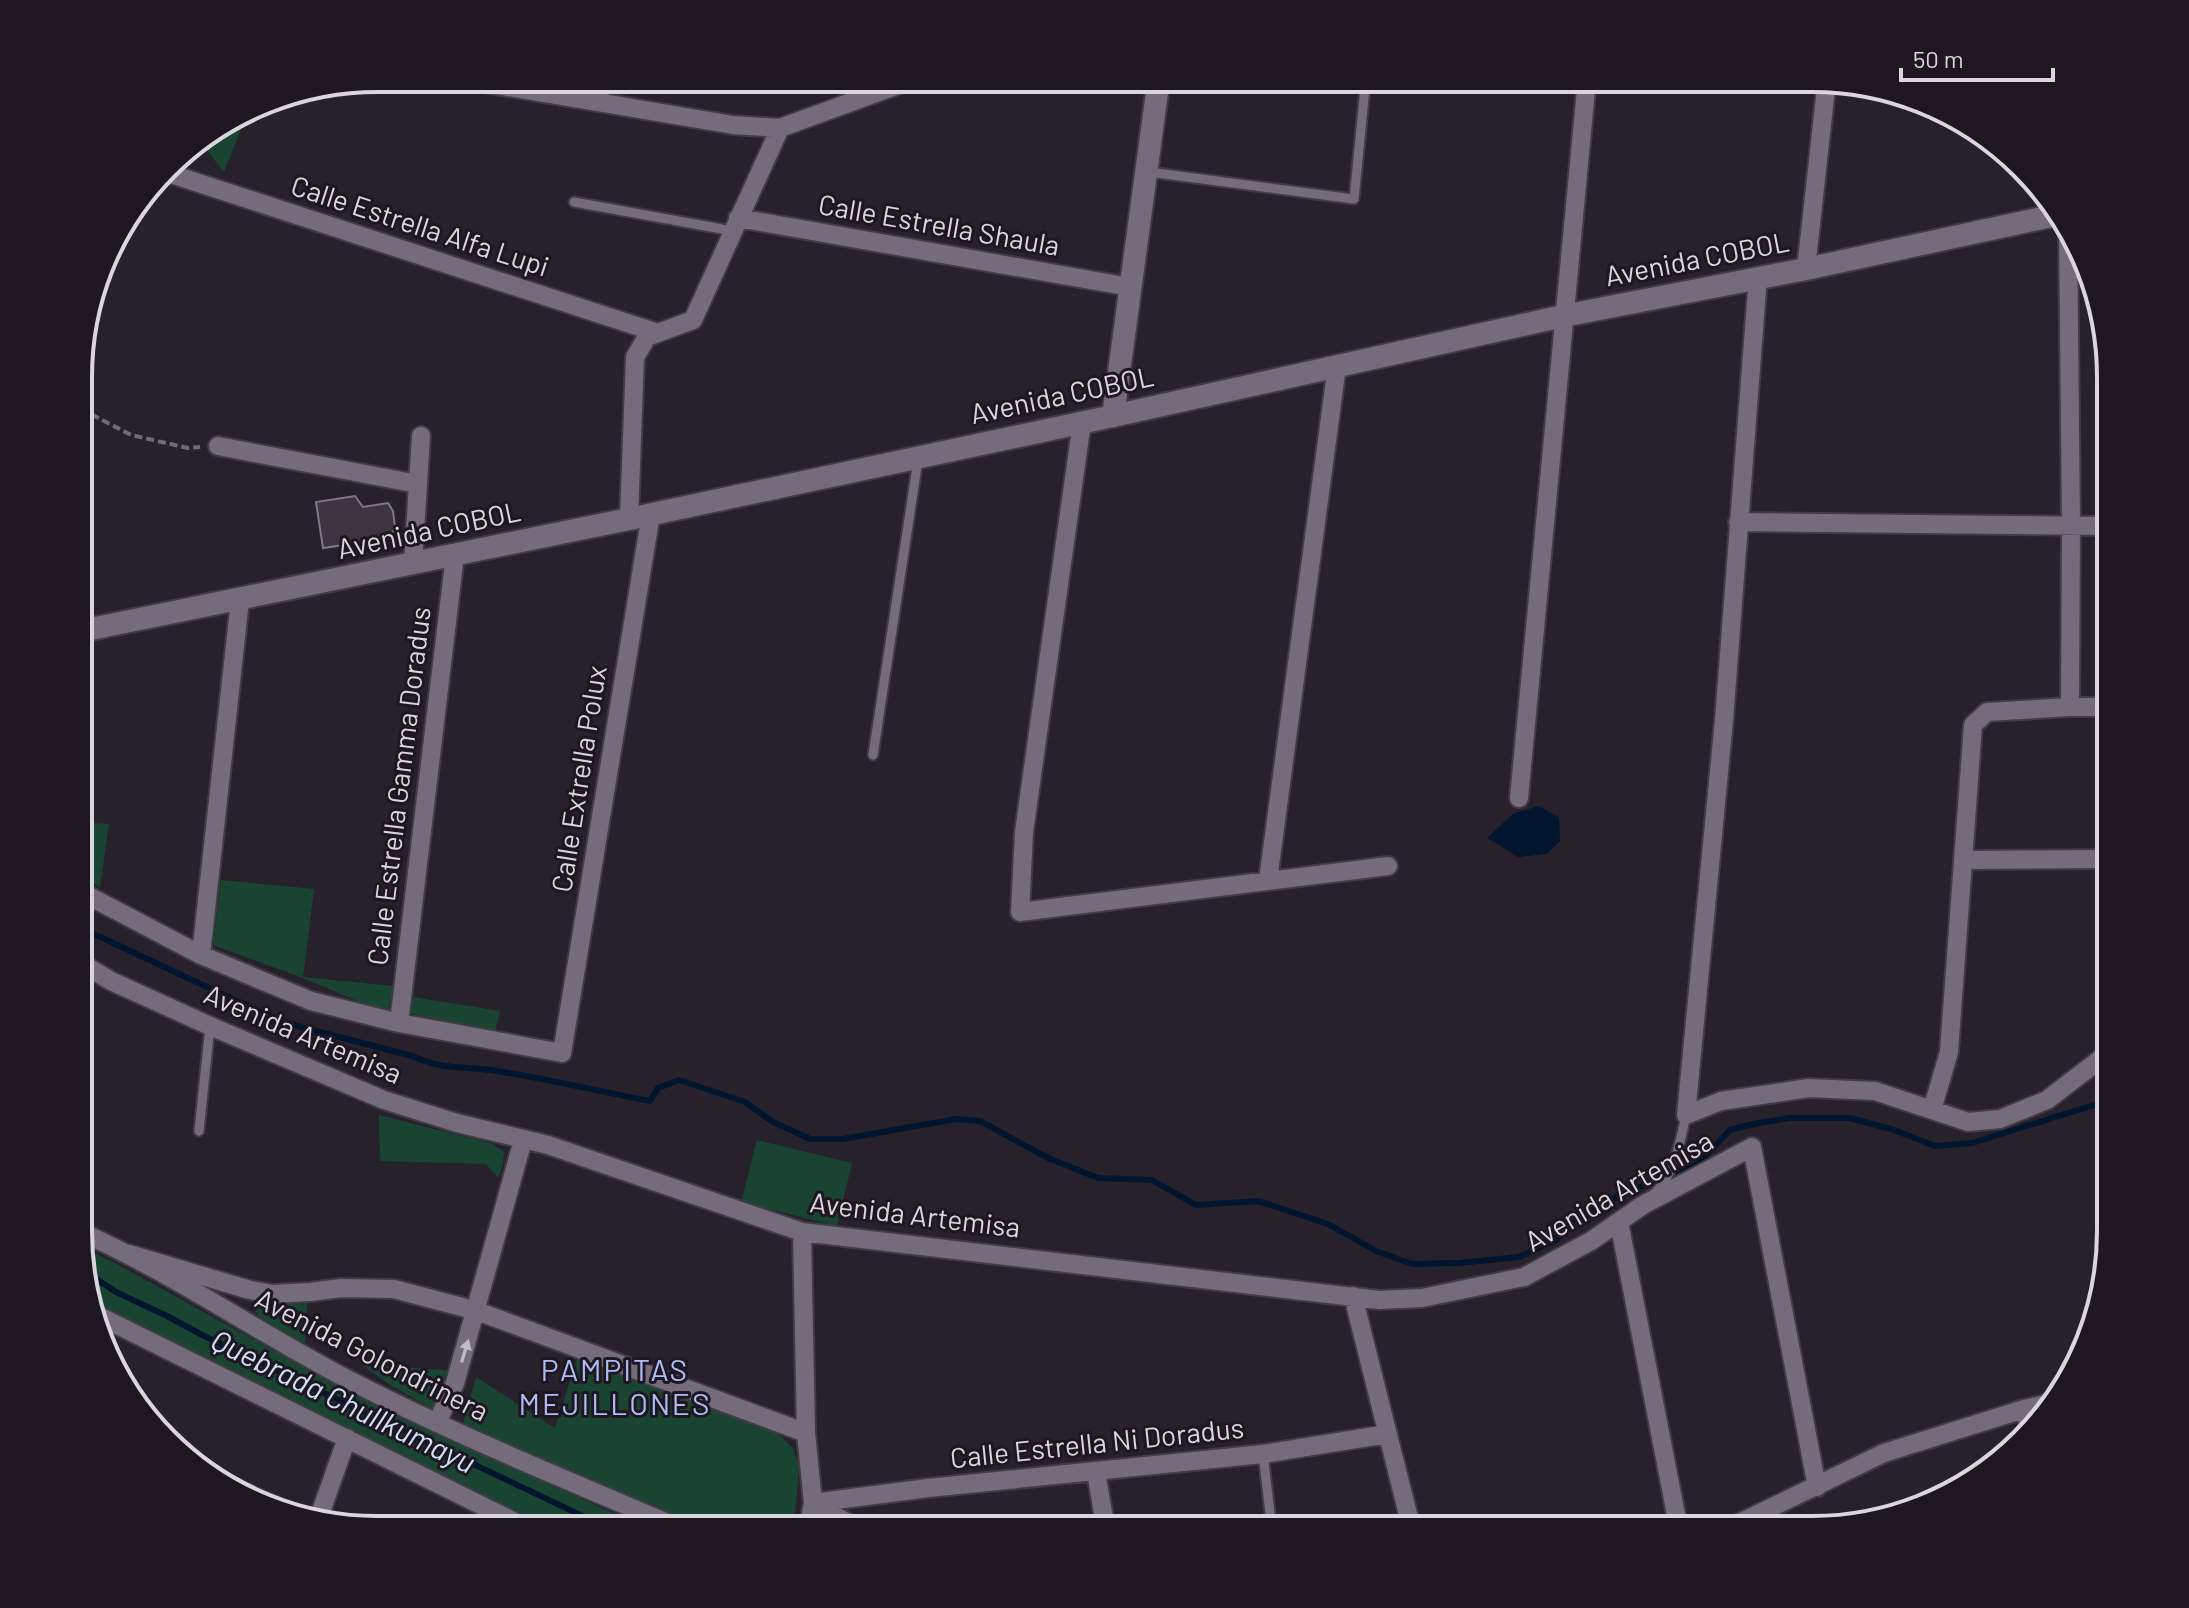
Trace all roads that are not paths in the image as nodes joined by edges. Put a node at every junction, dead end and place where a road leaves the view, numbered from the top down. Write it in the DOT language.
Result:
graph roads {
  1 [pos="540,92"];
  2 [pos="600,92"];
  3 [pos="879,92"];
  4 [pos="1157,92"];
  5 [pos="1365,92"];
  6 [pos="1586,92"];
  7 [pos="1825,93"];
  8 [pos="600,102"];
  9 [pos="780,128"];
  10 [pos="1146,171"];
  11 [pos="175,175"];
  12 [pos="574,202"];
  13 [pos="2048,217"];
  14 [pos="736,225"];
  15 [pos="2068,252"];
  16 [pos="1806,269"];
  17 [pos="1758,277"];
  18 [pos="1130,287"];
  19 [pos="1563,316"];
  20 [pos="658,333"];
  21 [pos="1337,366"];
  22 [pos="1113,416"];
  23 [pos="1082,422"];
  24 [pos="421,436"];
  25 [pos="218,446"];
  26 [pos="918,457"];
  27 [pos="418,484"];
  28 [pos="640,517"];
  29 [pos="1738,522"];
  30 [pos="2071,525"];
  31 [pos="2096,526"];
  32 [pos="455,555"];
  33 [pos="413,564"];
  34 [pos="240,600"];
  35 [pos="92,629"];
  36 [pos="2070,707"];
  37 [pos="2096,707"];
  38 [pos="873,755"];
  39 [pos="1519,798"];
  40 [pos="2097,859"];
  41 [pos="1963,860"];
  42 [pos="1388,866"];
  43 [pos="1268,880"];
  44 [pos="93,898"];
  45 [pos="201,955"];
  46 [pos="93,970"];
  47 [pos="399,1023"];
  48 [pos="210,1026"];
  49 [pos="562,1053"];
  50 [pos="2097,1062"];
  51 [pos="1932,1110"];
  52 [pos="1686,1115"];
  53 [pos="199,1131"];
  54 [pos="523,1140"];
  55 [pos="1643,1205"];
  56 [pos="1619,1222"];
  57 [pos="802,1232"];
  58 [pos="93,1237"];
  59 [pos="129,1254"];
  60 [pos="1353,1296"];
  61 [pos="477,1311"];
  62 [pos="106,1319"];
  63 [pos="2037,1406"];
  64 [pos="2024,1409"];
  65 [pos="2027,1418"];
  66 [pos="437,1423"];
  67 [pos="806,1433"];
  68 [pos="1387,1434"];
  69 [pos="347,1438"];
  70 [pos="1263,1454"];
  71 [pos="1096,1472"];
  72 [pos="1817,1487"];
  73 [pos="813,1503"];
  74 [pos="320,1511"];
  75 [pos="1764,1512"];
  76 [pos="503,1516"];
  77 [pos="652,1516"];
  78 [pos="811,1516"];
  79 [pos="836,1516"];
  80 [pos="1104,1516"];
  81 [pos="1270,1516"];
  82 [pos="1408,1516"];
  83 [pos="1676,1516"];
  84 [pos="1755,1516"];
  85 [pos="1766,1516"];
  1 -- 8 [label="street"];
  2 -- 8 [label="street"];
  3 -- 9 [label="street"];
  4 -- 10 [label="main road"];
  5 -- 10 [label="lane"];
  6 -- 19 [label="street"];
  7 -- 16 [label="street"];
  8 -- 9 [label="street"];
  9 -- 14 [label="street"];
  10 -- 18 [label="main road"];
  11 -- 20 [label="street, Calle Estrella Alfa Lupi"];
  12 -- 14 [label="lane"];
  13 -- 16 [label="main road, Avenida COBOL"];
  14 -- 18 [label="street, Calle Estrella Shaula"];
  14 -- 20 [label="street"];
  15 -- 30 [label="street"];
  16 -- 17 [label="main road, Avenida COBOL"];
  17 -- 19 [label="main road, Avenida COBOL"];
  17 -- 29 [label="street"];
  18 -- 22 [label="main road"];
  19 -- 21 [label="main road, Avenida COBOL"];
  19 -- 39 [label="street"];
  20 -- 28 [label="street, Calle Extrella Polux"];
  21 -- 22 [label="main road, Avenida COBOL"];
  21 -- 43 [label="street"];
  22 -- 23 [label="main road, Avenida COBOL"];
  23 -- 26 [label="main road, Avenida COBOL"];
  23 -- 43 [label="street"];
  24 -- 27 [label="street"];
  25 -- 27 [label="street"];
  26 -- 28 [label="main road, Avenida COBOL"];
  26 -- 38 [label="lane"];
  27 -- 33 [label="street"];
  28 -- 32 [label="main road, Avenida COBOL"];
  28 -- 49 [label="street, Calle Extrella Polux"];
  29 -- 30 [label="street"];
  29 -- 52 [label="street"];
  30 -- 31 [label="street"];
  30 -- 36 [label="street"];
  32 -- 33 [label="main road, Avenida COBOL"];
  32 -- 47 [label="street, Calle Estrella Gamma Doradus"];
  33 -- 34 [label="main road, Avenida COBOL"];
  34 -- 35 [label="main road, Avenida COBOL"];
  34 -- 45 [label="street"];
  36 -- 37 [label="street"];
  36 -- 41 [label="street"];
  40 -- 41 [label="street"];
  41 -- 51 [label="street"];
  42 -- 43 [label="street"];
  44 -- 45 [label="street, Avenida Artemisa"];
  45 -- 47 [label="street, Avenida Artemisa"];
  46 -- 48 [label="street, Avenida Artemisa"];
  47 -- 49 [label="street, Avenida Artemisa"];
  48 -- 53 [label="lane"];
  48 -- 54 [label="street, Avenida Artemisa"];
  50 -- 51 [label="street, Avenida Artemisa"];
  51 -- 52 [label="street, Avenida Artemisa"];
  52 -- 55 [label="lane"];
  54 -- 57 [label="street, Avenida Artemisa"];
  54 -- 61 [label="street"];
  55 -- 56 [label="street, Avenida Artemisa"];
  55 -- 72 [label="street, Avenida Artemisa"];
  56 -- 60 [label="street, Avenida Artemisa"];
  56 -- 83 [label="street"];
  57 -- 60 [label="street, Avenida Artemisa"];
  57 -- 67 [label="street"];
  58 -- 59 [label="street"];
  59 -- 61 [label="street"];
  59 -- 66 [label="street, Avenida Golondrinera"];
  60 -- 68 [label="street"];
  66 -- 61 [label="street, one-way"];
  61 -- 67 [label="street"];
  62 -- 69 [label="street"];
  63 -- 64 [label="street"];
  64 -- 65 [label="street"];
  64 -- 72 [label="street"];
  66 -- 77 [label="street, Avenida Golondrinera"];
  67 -- 73 [label="street"];
  68 -- 70 [label="street, Calle Estrella Ni Doradus"];
  68 -- 82 [label="street"];
  69 -- 74 [label="street"];
  69 -- 76 [label="street"];
  70 -- 71 [label="street, Calle Estrella Ni Doradus"];
  70 -- 81 [label="lane"];
  71 -- 73 [label="street, Calle Estrella Ni Doradus"];
  71 -- 80 [label="street"];
  72 -- 75 [label="street"];
  73 -- 78 [label="street"];
  73 -- 79 [label="street"];
  75 -- 84 [label="street"];
  75 -- 85 [label="street"];
}
